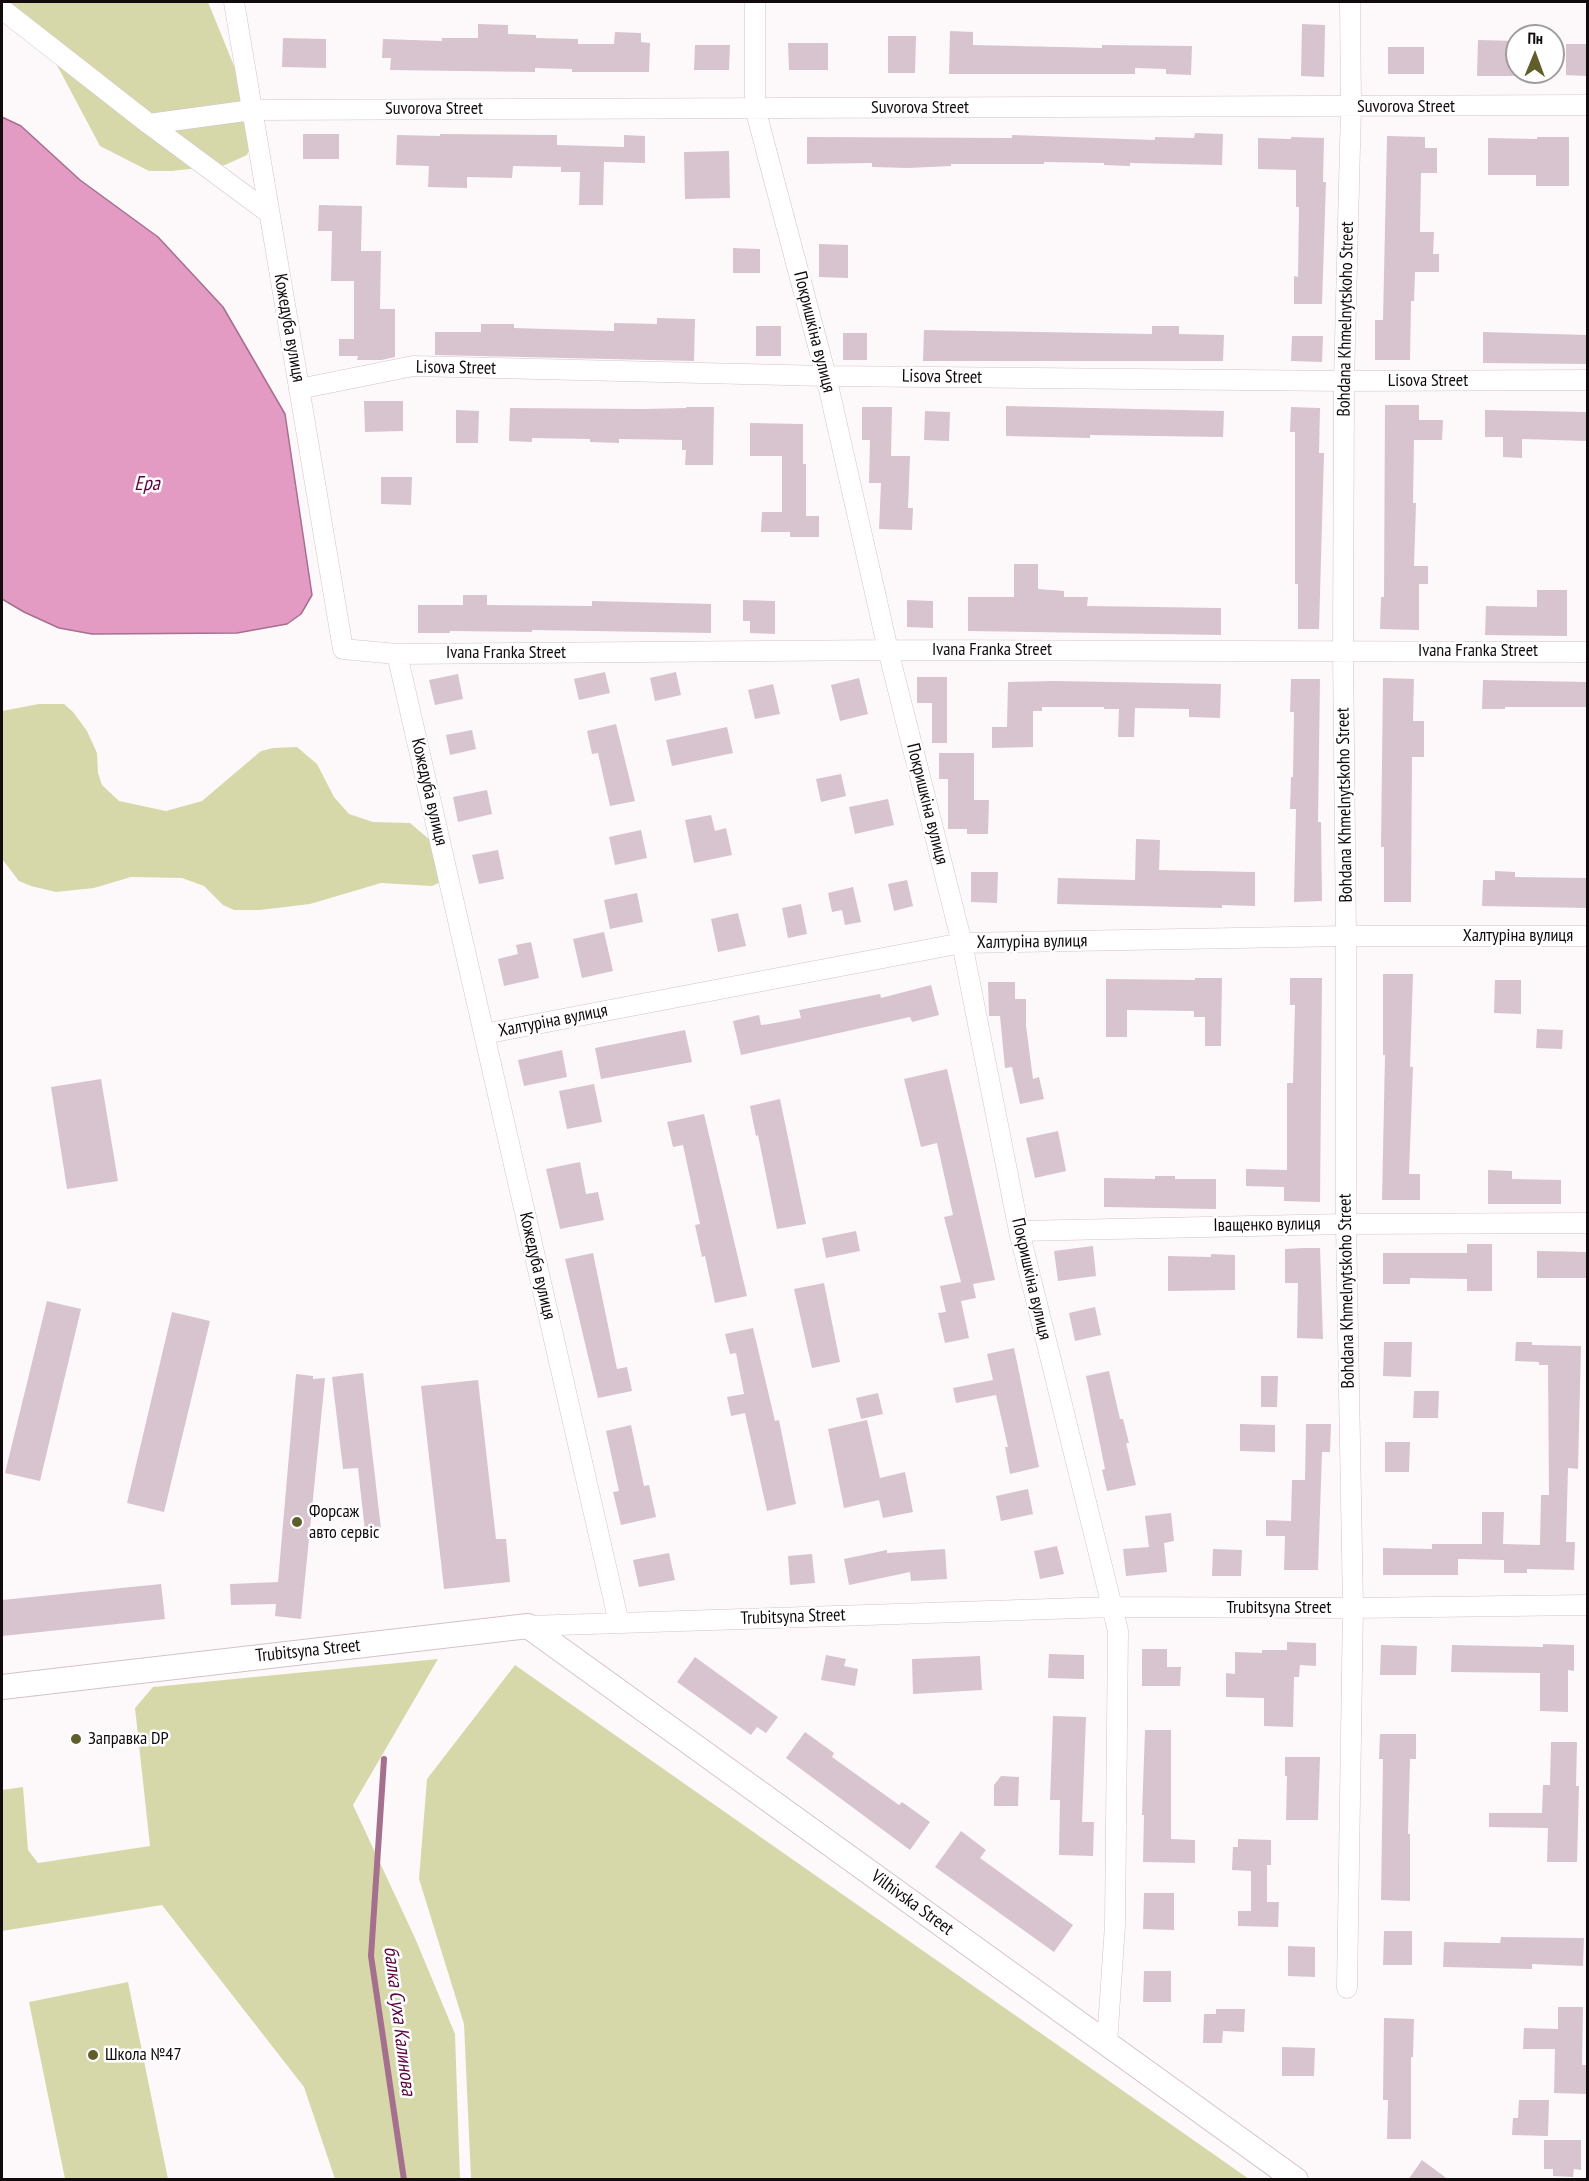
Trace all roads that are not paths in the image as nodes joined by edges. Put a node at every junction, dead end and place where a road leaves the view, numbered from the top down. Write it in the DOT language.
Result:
graph roads {
  1 [pos="234,2"];
  2 [pos="755,2"];
  3 [pos="1350,2"];
  4 [pos="2,9"];
  5 [pos="1587,105"];
  6 [pos="1351,107"];
  7 [pos="755,108"];
  8 [pos="252,110"];
  9 [pos="149,124"];
  10 [pos="269,213"];
  11 [pos="826,376"];
  12 [pos="1587,380"];
  13 [pos="1344,381"];
  14 [pos="299,389"];
  15 [pos="888,650"];
  16 [pos="1343,651"];
  17 [pos="1587,652"];
  18 [pos="397,654"];
  19 [pos="1347,936"];
  20 [pos="1587,936"];
  21 [pos="962,943"];
  22 [pos="484,1034"];
  23 [pos="1587,1223"];
  24 [pos="1346,1224"];
  25 [pos="1019,1231"];
  26 [pos="1587,1605"];
  27 [pos="1112,1607"];
  28 [pos="1353,1608"];
  29 [pos="620,1623"];
  30 [pos="528,1626"];
  31 [pos="2,1687"];
  32 [pos="1347,1988"];
  33 [pos="1107,2043"];
  34 [pos="1296,2180"];
  1 -- 8 [label="street, Кожедуба вулиця"];
  2 -- 7 [label="street, Покришкіна вулиця"];
  3 -- 6 [label="street, Bohdana Khmelnytskoho Street"];
  4 -- 9 [label="street"];
  5 -- 6 [label="street, Suvorova Street"];
  6 -- 7 [label="street, Suvorova Street"];
  6 -- 13 [label="street, Bohdana Khmelnytskoho Street"];
  7 -- 8 [label="street, Suvorova Street"];
  7 -- 11 [label="street, Покришкіна вулиця"];
  8 -- 9 [label="street, Suvorova Street"];
  8 -- 10 [label="street, Кожедуба вулиця"];
  9 -- 10 [label="street"];
  10 -- 14 [label="street, Кожедуба вулиця"];
  11 -- 13 [label="street, Lisova Street"];
  11 -- 14 [label="street, Lisova Street"];
  11 -- 15 [label="street, Покришкіна вулиця"];
  12 -- 13 [label="street, Lisova Street"];
  13 -- 16 [label="street, Bohdana Khmelnytskoho Street"];
  14 -- 18 [label="street, Кожедуба вулиця"];
  15 -- 16 [label="street, Ivana Franka Street"];
  15 -- 18 [label="street, Ivana Franka Street"];
  15 -- 21 [label="street, Покришкіна вулиця"];
  16 -- 17 [label="street, Ivana Franka Street"];
  16 -- 19 [label="street, Bohdana Khmelnytskoho Street"];
  18 -- 22 [label="street, Кожедуба вулиця"];
  19 -- 20 [label="street, Халтуріна вулиця"];
  19 -- 21 [label="street, Халтуріна вулиця"];
  19 -- 24 [label="street, Bohdana Khmelnytskoho Street"];
  21 -- 22 [label="street, Халтуріна вулиця"];
  21 -- 25 [label="street, Покришкіна вулиця"];
  22 -- 29 [label="street, Кожедуба вулиця"];
  23 -- 24 [label="street, Іващенко вулиця"];
  24 -- 25 [label="street, Іващенко вулиця"];
  24 -- 28 [label="street, Bohdana Khmelnytskoho Street"];
  25 -- 27 [label="street, Покришкіна вулиця"];
  26 -- 28 [label="street, Trubitsyna Street"];
  27 -- 28 [label="street, Trubitsyna Street"];
  27 -- 29 [label="street, Trubitsyna Street"];
  27 -- 33 [label="street, Покришкіна вулиця"];
  28 -- 32 [label="street, Bohdana Khmelnytskoho Street"];
  29 -- 30 [label="street, Trubitsyna Street"];
  30 -- 31 [label="street, Trubitsyna Street"];
  30 -- 33 [label="street, Vilhivska Street"];
  33 -- 34 [label="street, Vilhivska Street"];
}
